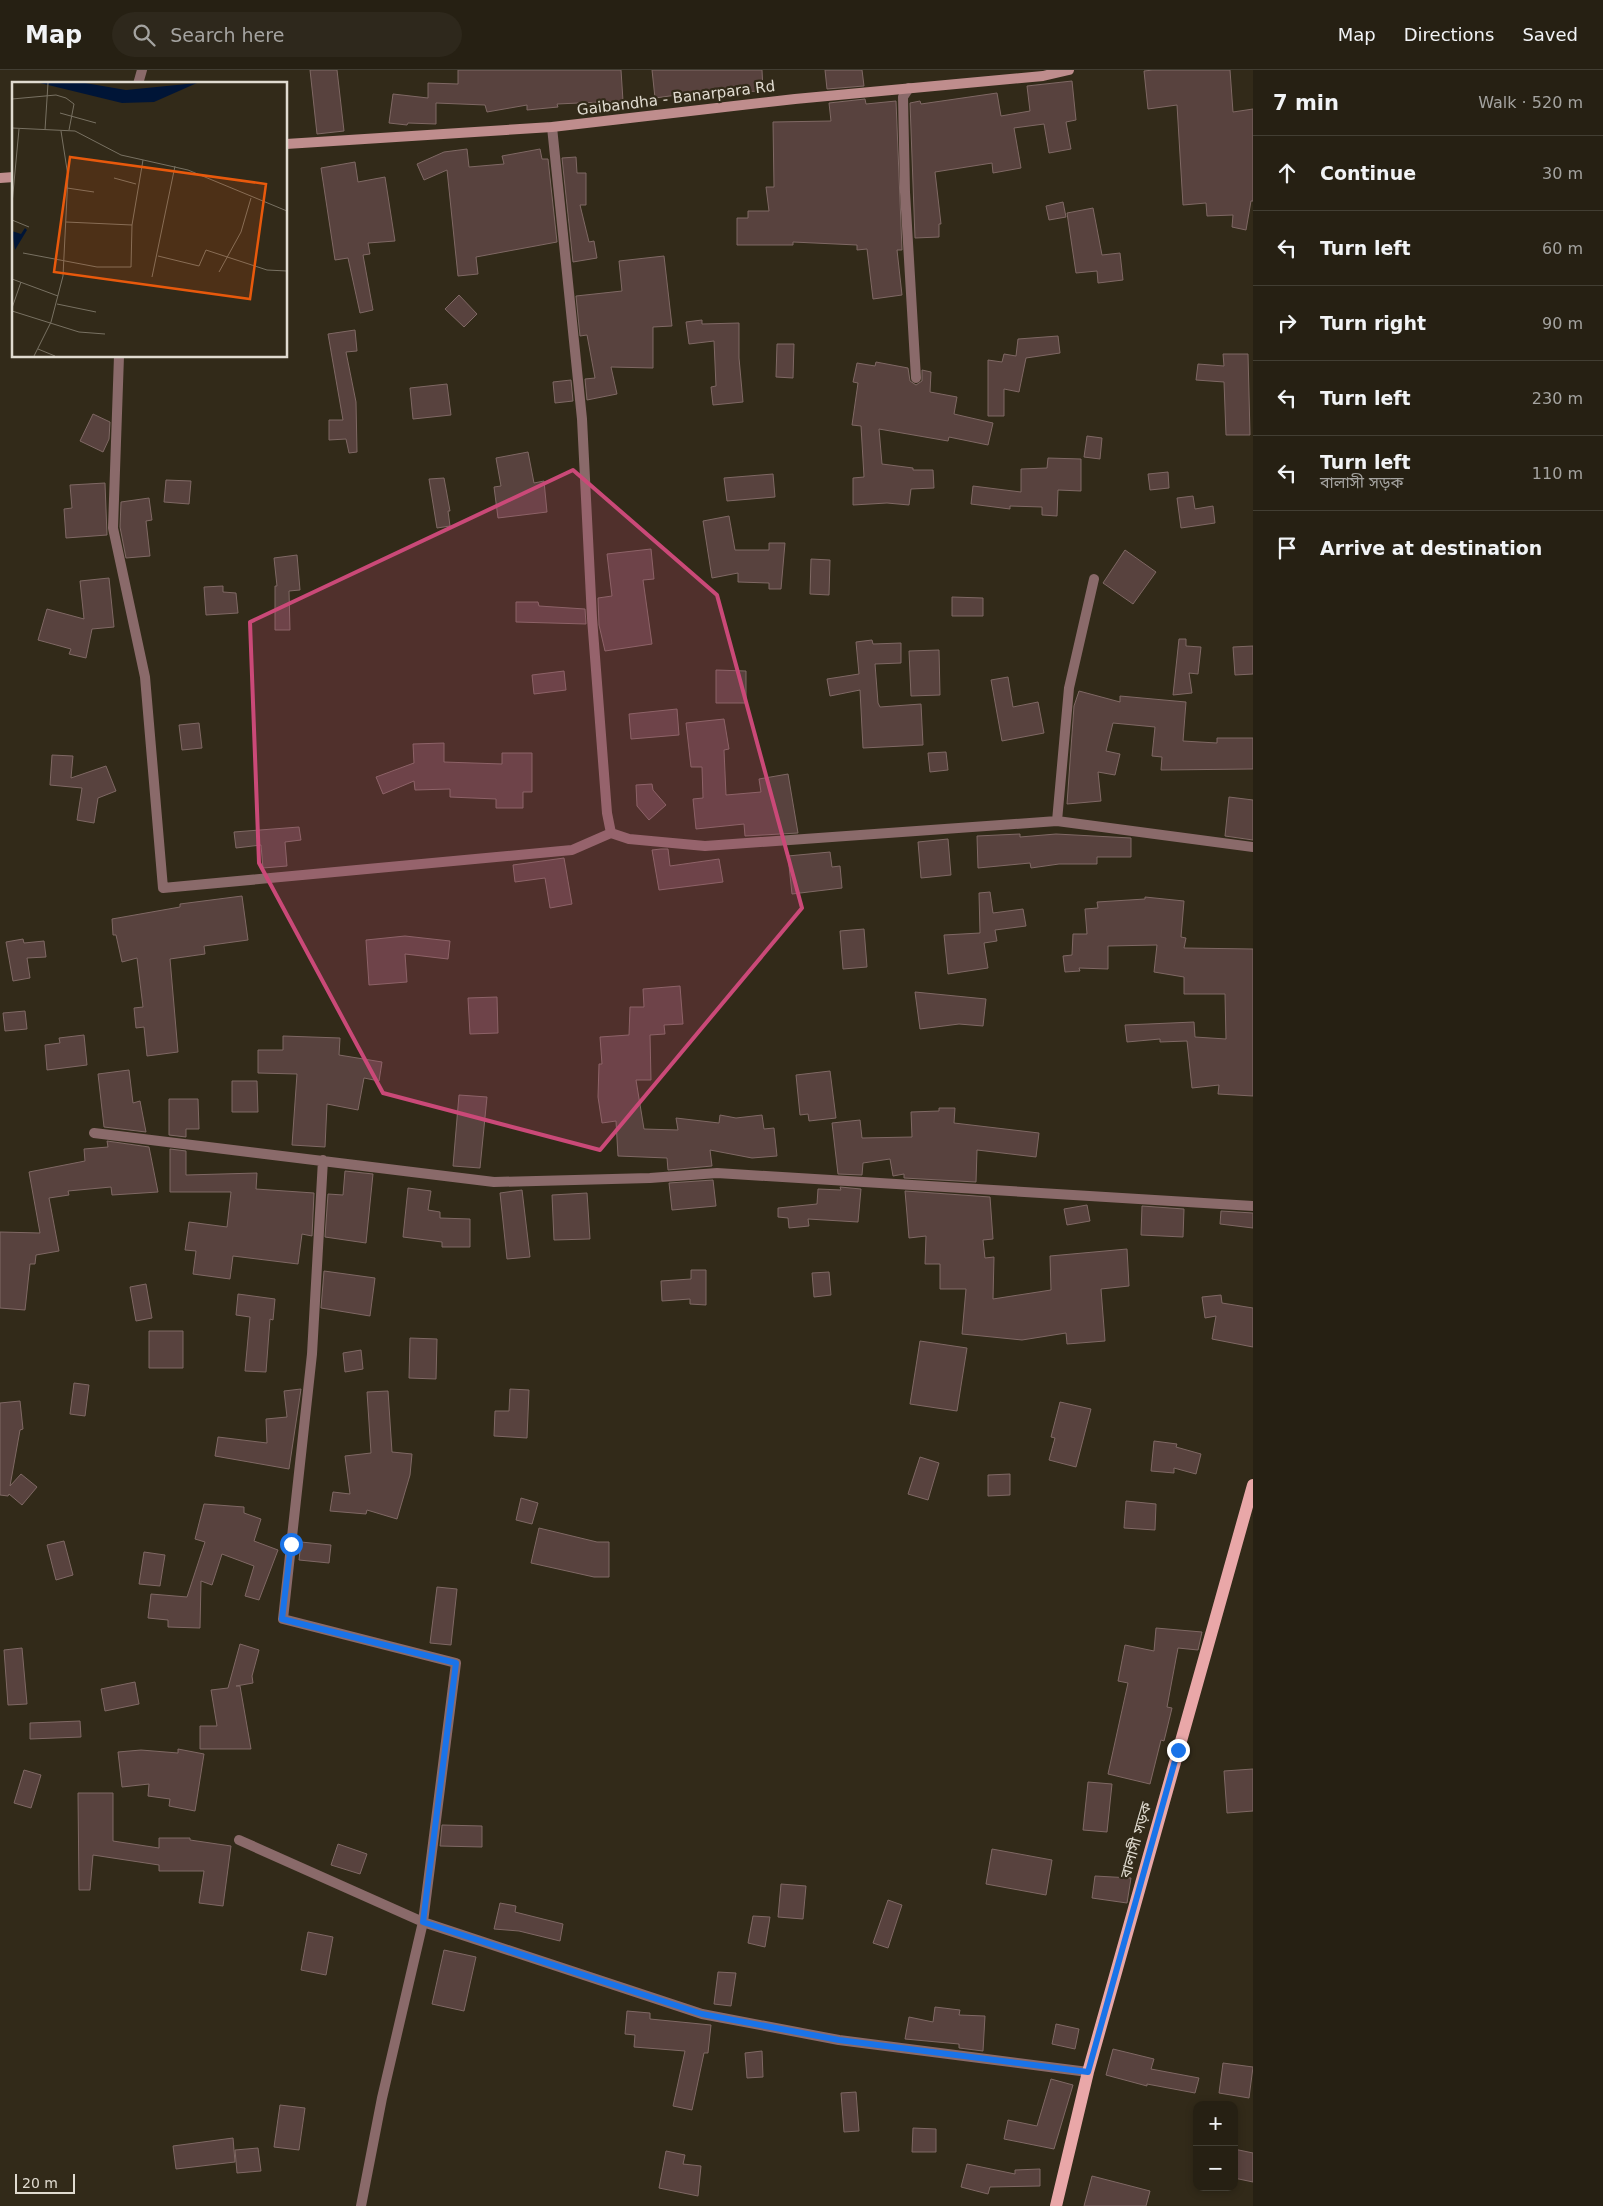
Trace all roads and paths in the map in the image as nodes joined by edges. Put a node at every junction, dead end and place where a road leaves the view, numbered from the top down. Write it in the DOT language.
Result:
graph roads {
  1 [pos="1068,70"];
  2 [pos="909,88"];
  3 [pos="552,127"];
  4 [pos="288,144"];
  5 [pos="119,358"];
  6 [pos="916,378"];
  7 [pos="1094,579"];
  8 [pos="1057,821"];
  9 [pos="612,833"];
  10 [pos="1253,847"];
  11 [pos="94,1133"];
  12 [pos="323,1160"];
  13 [pos="1253,1206"];
  14 [pos="1253,1485"];
  15 [pos="239,1840"];
  16 [pos="423,1922"];
  17 [pos="1088,2072"];
  18 [pos="361,2206"];
  19 [pos="1056,2206"];
  1 -- 2 [label="main road, Gaibandha - Banarpara Rd"];
  2 -- 3 [label="main road, Gaibandha - Banarpara Rd"];
  2 -- 6 [label="street"];
  3 -- 4 [label="main road, Gaibandha - Banarpara Rd"];
  3 -- 9 [label="street"];
  5 -- 9 [label="street"];
  7 -- 8 [label="street"];
  8 -- 9 [label="street"];
  8 -- 10 [label="street"];
  11 -- 12 [label="street"];
  12 -- 13 [label="street"];
  12 -- 16 [label="street"];
  14 -- 17 [label="main road, বালাসী সড়ক"];
  15 -- 16 [label="street"];
  16 -- 17 [label="street"];
  16 -- 18 [label="street"];
  17 -- 19 [label="main road, বালাসী সড়ক"];
}
